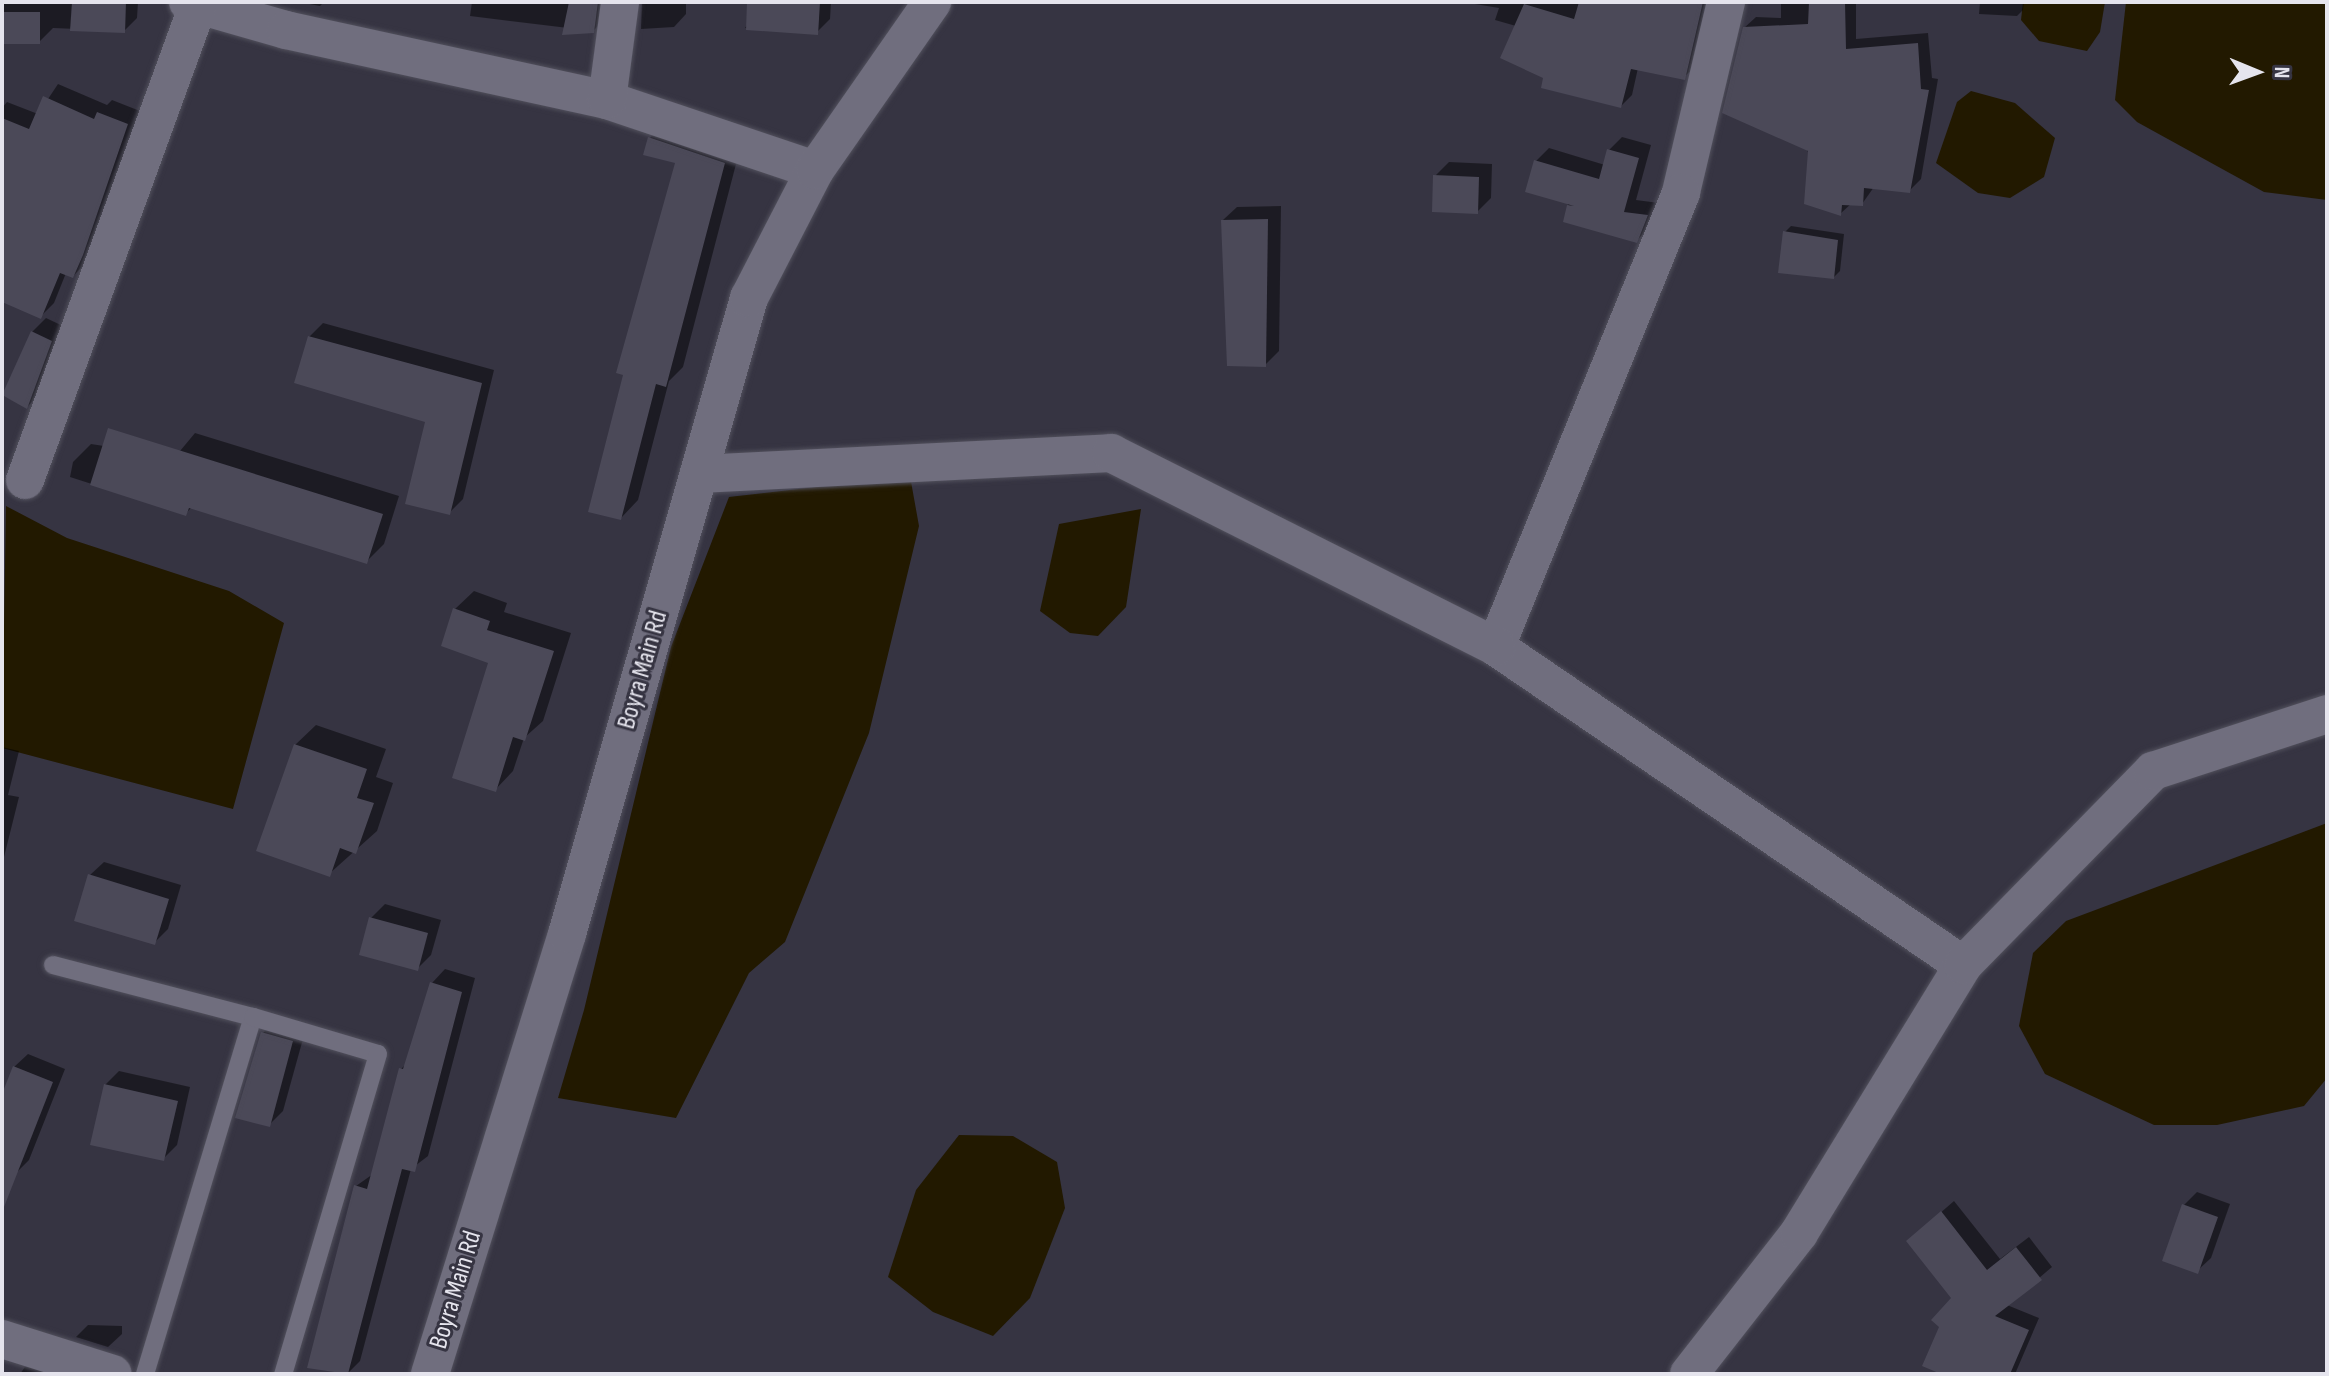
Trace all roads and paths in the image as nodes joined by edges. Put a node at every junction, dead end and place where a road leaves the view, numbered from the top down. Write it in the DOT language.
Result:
graph roads {
  1 [pos="620,2"];
  2 [pos="932,2"];
  3 [pos="1726,2"];
  4 [pos="193,5"];
  5 [pos="607,100"];
  6 [pos="815,170"];
  7 [pos="699,474"];
  8 [pos="25,480"];
  9 [pos="1496,647"];
  10 [pos="2327,714"];
  11 [pos="53,965"];
  12 [pos="1963,965"];
  13 [pos="253,1017"];
  14 [pos="2,1339"];
  15 [pos="113,1374"];
  16 [pos="145,1374"];
  17 [pos="283,1374"];
  18 [pos="430,1374"];
  19 [pos="1689,1374"];
  1 -- 5 [label="street"];
  2 -- 6 [label="street, Boyra Main Rd"];
  3 -- 9 [label="street"];
  4 -- 5 [label="street"];
  4 -- 8 [label="street"];
  5 -- 6 [label="street"];
  6 -- 7 [label="street, Boyra Main Rd"];
  7 -- 9 [label="street"];
  7 -- 18 [label="street, Boyra Main Rd"];
  9 -- 12 [label="street"];
  10 -- 12 [label="street"];
  11 -- 13 [label="lane"];
  12 -- 19 [label="street"];
  13 -- 16 [label="lane"];
  13 -- 17 [label="lane"];
  14 -- 15 [label="street"];
}
